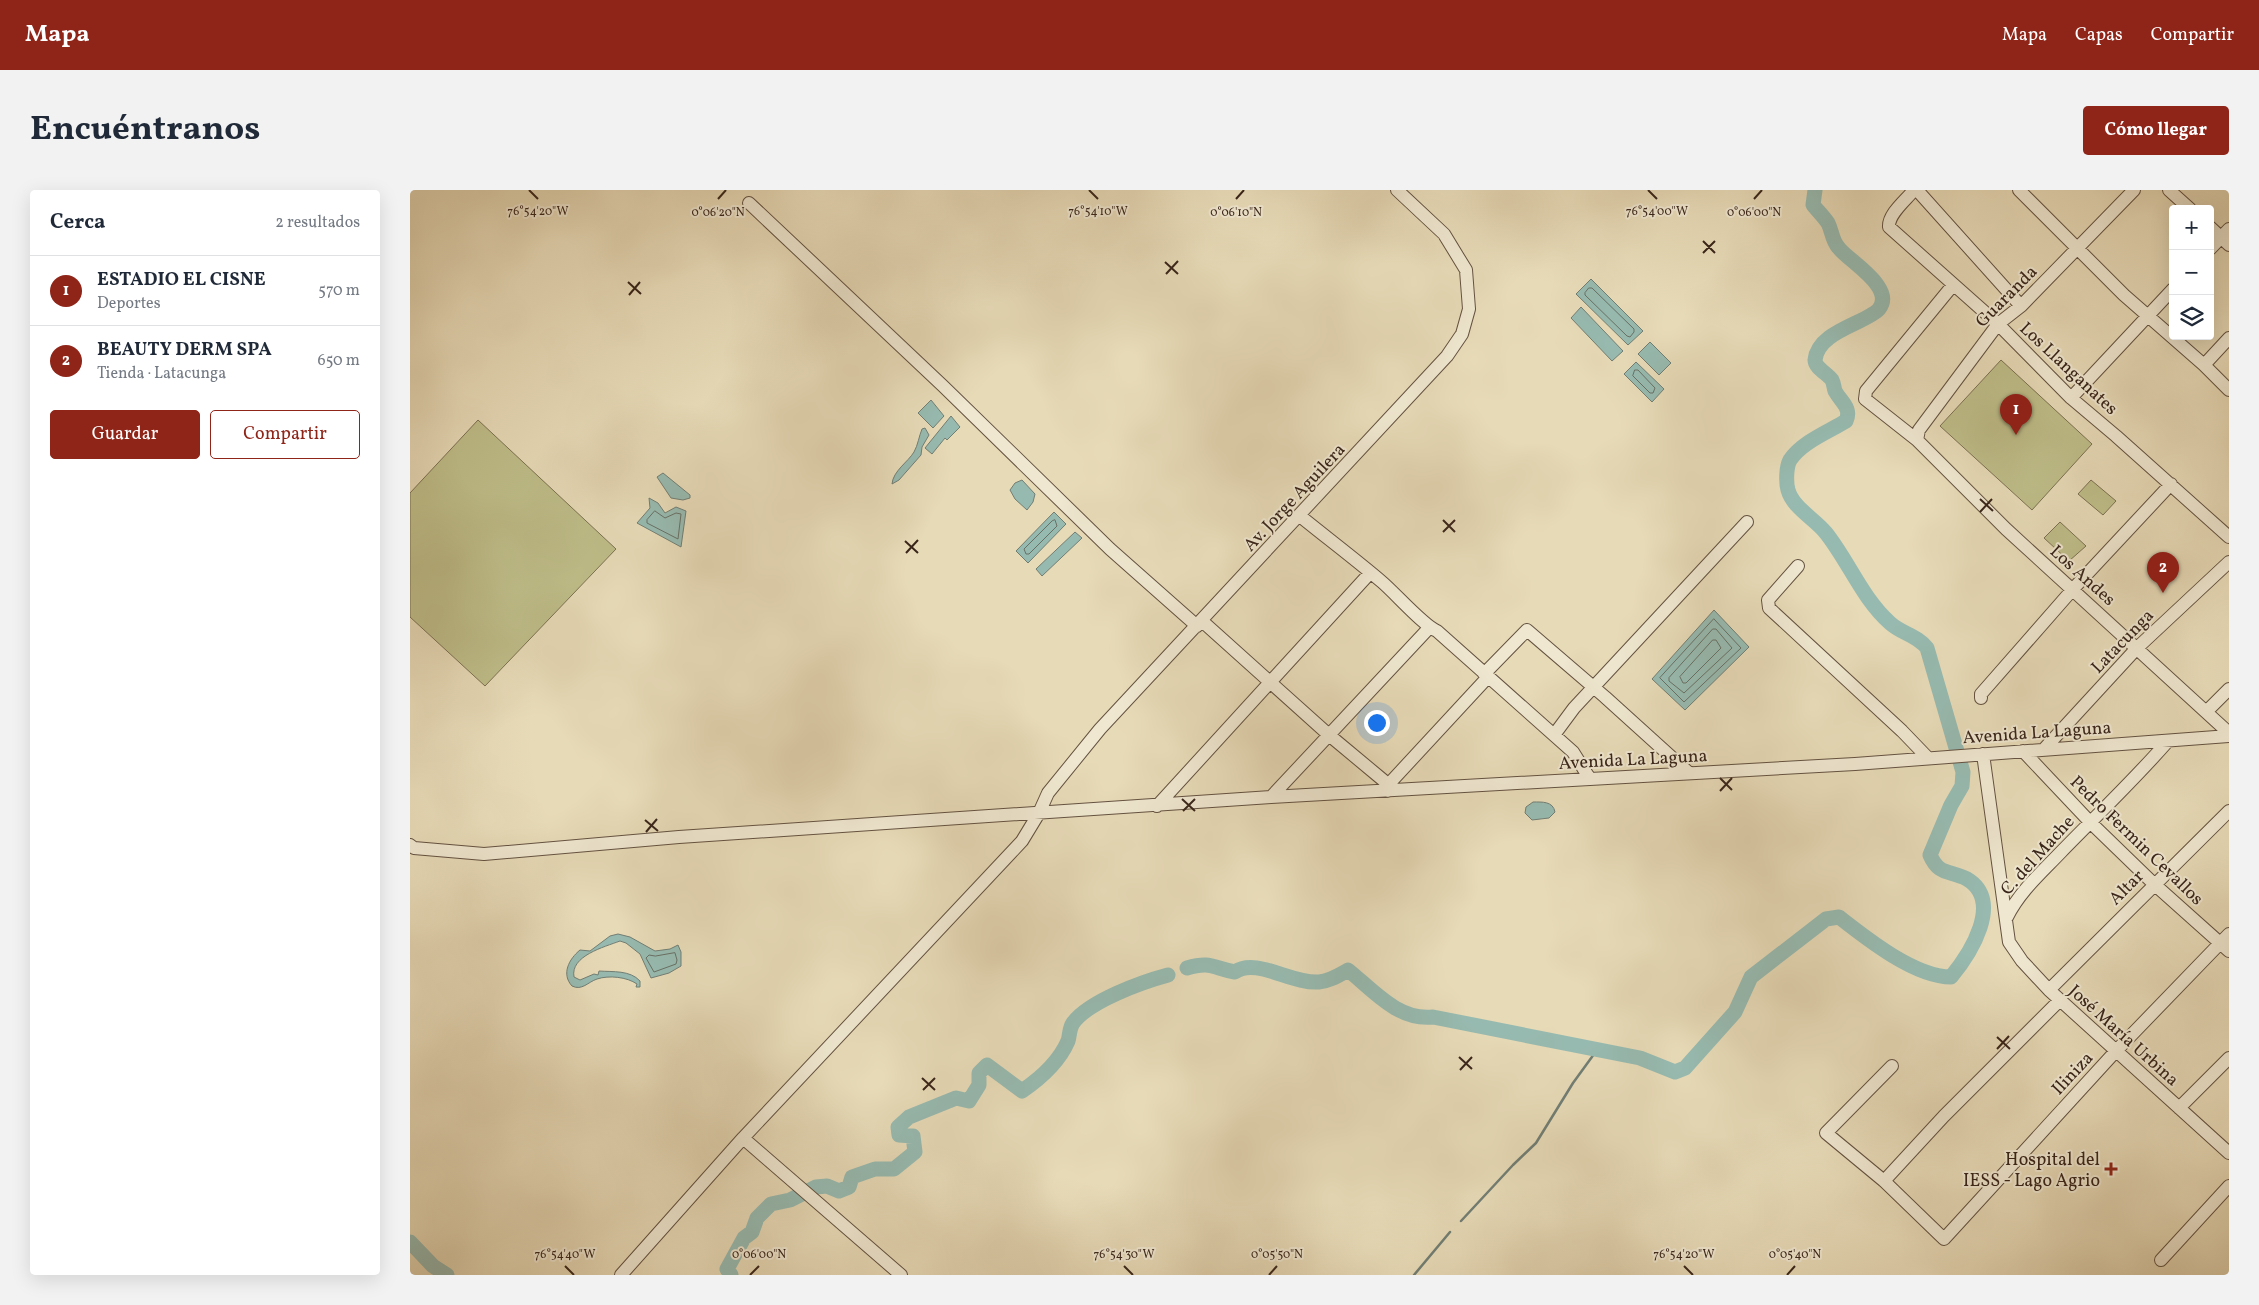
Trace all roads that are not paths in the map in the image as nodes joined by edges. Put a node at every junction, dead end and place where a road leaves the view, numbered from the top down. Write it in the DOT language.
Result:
graph roads {
  1 [pos="1396,190"];
  2 [pos="1915,190"];
  3 [pos="2019,190"];
  4 [pos="2133,190"];
  5 [pos="2169,190"];
  6 [pos="749,203"];
  7 [pos="2186,205"];
  8 [pos="2214,230"];
  9 [pos="2226,237"];
  10 [pos="2214,246"];
  11 [pos="2078,248"];
  12 [pos="1953,285"];
  13 [pos="2169,293"];
  14 [pos="2021,306"];
  15 [pos="2148,316"];
  16 [pos="1998,324"];
  17 [pos="2229,338"];
  18 [pos="2204,365"];
  19 [pos="2229,390"];
  20 [pos="2071,398"];
  21 [pos="1917,440"];
  22 [pos="2171,484"];
  23 [pos="1300,516"];
  24 [pos="1747,522"];
  25 [pos="2229,537"];
  26 [pos="2229,562"];
  27 [pos="1798,566"];
  28 [pos="1370,573"];
  29 [pos="2073,589"];
  30 [pos="1199,624"];
  31 [pos="1429,628"];
  32 [pos="2137,648"];
  33 [pos="1486,675"];
  34 [pos="1270,683"];
  35 [pos="1594,688"];
  36 [pos="2229,690"];
  37 [pos="1981,698"];
  38 [pos="2206,712"];
  39 [pos="2229,734"];
  40 [pos="1329,735"];
  41 [pos="1554,735"];
  42 [pos="2168,741"];
  43 [pos="2045,748"];
  44 [pos="2023,751"];
  45 [pos="1977,755"];
  46 [pos="1928,758"];
  47 [pos="1689,773"];
  48 [pos="1590,779"];
  49 [pos="1388,788"];
  50 [pos="1271,797"];
  51 [pos="1157,806"];
  52 [pos="2229,810"];
  53 [pos="1039,813"];
  54 [pos="2090,822"];
  55 [pos="410,845"];
  56 [pos="2154,884"];
  57 [pos="2007,917"];
  58 [pos="2009,933"];
  59 [pos="2226,942"];
  60 [pos="2049,990"];
  61 [pos="2060,1000"];
  62 [pos="2115,1052"];
  63 [pos="2229,1058"];
  64 [pos="1892,1066"];
  65 [pos="2179,1108"];
  66 [pos="743,1138"];
  67 [pos="2229,1153"];
  68 [pos="1884,1181"];
  69 [pos="2229,1186"];
  70 [pos="2162,1260"];
  71 [pos="621,1275"];
  72 [pos="901,1275"];
  1 -- 23 [label="street, Av. Jorge Aguilera"];
  2 -- 12 [label="street, Los Llanganates"];
  2 -- 14 [label="street"];
  3 -- 11 [label="street"];
  4 -- 11 [label="street, Guaranda"];
  5 -- 7 [label="street"];
  6 -- 30 [label="street"];
  8 -- 9 [label="street"];
  9 -- 10 [label="street"];
  11 -- 14 [label="street, Guaranda"];
  11 -- 15 [label="street"];
  12 -- 16 [label="street, Los Llanganates"];
  12 -- 21 [label="street, Los Andes"];
  13 -- 15 [label="street"];
  14 -- 16 [label="street, Guaranda"];
  15 -- 18 [label="street"];
  15 -- 20 [label="street"];
  16 -- 20 [label="street, Los Llanganates"];
  16 -- 21 [label="street, Guaranda"];
  17 -- 18 [label="street"];
  18 -- 19 [label="street"];
  20 -- 22 [label="street, Los Llanganates"];
  21 -- 29 [label="street, Los Andes"];
  22 -- 25 [label="street, Los Llanganates"];
  22 -- 29 [label="street"];
  23 -- 28 [label="street"];
  23 -- 30 [label="street, Av. Jorge Aguilera"];
  24 -- 35 [label="street"];
  26 -- 32 [label="street, Latacunga"];
  27 -- 46 [label="street"];
  28 -- 31 [label="street"];
  28 -- 34 [label="street"];
  29 -- 32 [label="street, Los Andes"];
  29 -- 37 [label="street"];
  30 -- 34 [label="street"];
  30 -- 53 [label="street, Av. Jorge Aguilera"];
  31 -- 33 [label="street"];
  31 -- 40 [label="street"];
  32 -- 38 [label="street, Los Andes"];
  32 -- 43 [label="street, Latacunga"];
  33 -- 35 [label="street"];
  33 -- 41 [label="street"];
  33 -- 49 [label="street"];
  34 -- 40 [label="street"];
  34 -- 51 [label="street"];
  35 -- 41 [label="street"];
  35 -- 47 [label="street"];
  36 -- 38 [label="street"];
  38 -- 39 [label="street, Los Andes"];
  39 -- 42 [label="street, Avenida La Laguna"];
  40 -- 49 [label="street"];
  40 -- 50 [label="street"];
  41 -- 48 [label="street"];
  42 -- 43 [label="street, Avenida La Laguna"];
  42 -- 54 [label="street, C. del Mache"];
  43 -- 44 [label="street, Avenida La Laguna"];
  44 -- 45 [label="street, Avenida La Laguna"];
  44 -- 54 [label="street, Pedro Fermin Cevallos"];
  45 -- 46 [label="street, Avenida La Laguna"];
  45 -- 57 [label="street"];
  46 -- 47 [label="street, Avenida La Laguna"];
  47 -- 48 [label="street, Avenida La Laguna"];
  48 -- 49 [label="street, Avenida La Laguna"];
  49 -- 50 [label="street, Avenida La Laguna"];
  50 -- 51 [label="street, Avenida La Laguna"];
  51 -- 53 [label="street, Avenida La Laguna"];
  52 -- 56 [label="street, Altar"];
  53 -- 55 [label="street, Avenida La Laguna"];
  53 -- 66 [label="street, Av. Jorge Aguilera"];
  54 -- 56 [label="street, Pedro Fermin Cevallos"];
  54 -- 57 [label="street, C. del Mache"];
  56 -- 59 [label="street, Pedro Fermin Cevallos"];
  56 -- 60 [label="street, Altar"];
  57 -- 58 [label="street, C. del Mache"];
  58 -- 60 [label="street, José María Urbina"];
  59 -- 62 [label="street, Iliniza"];
  60 -- 61 [label="street, José María Urbina"];
  61 -- 62 [label="street, José María Urbina"];
  61 -- 68 [label="street"];
  62 -- 65 [label="street, José María Urbina"];
  62 -- 68 [label="street, Iliniza"];
  63 -- 65 [label="street"];
  64 -- 68 [label="street"];
  65 -- 67 [label="street, José María Urbina"];
  66 -- 71 [label="street, Av. Jorge Aguilera"];
  66 -- 72 [label="street"];
  69 -- 70 [label="street"];
}
